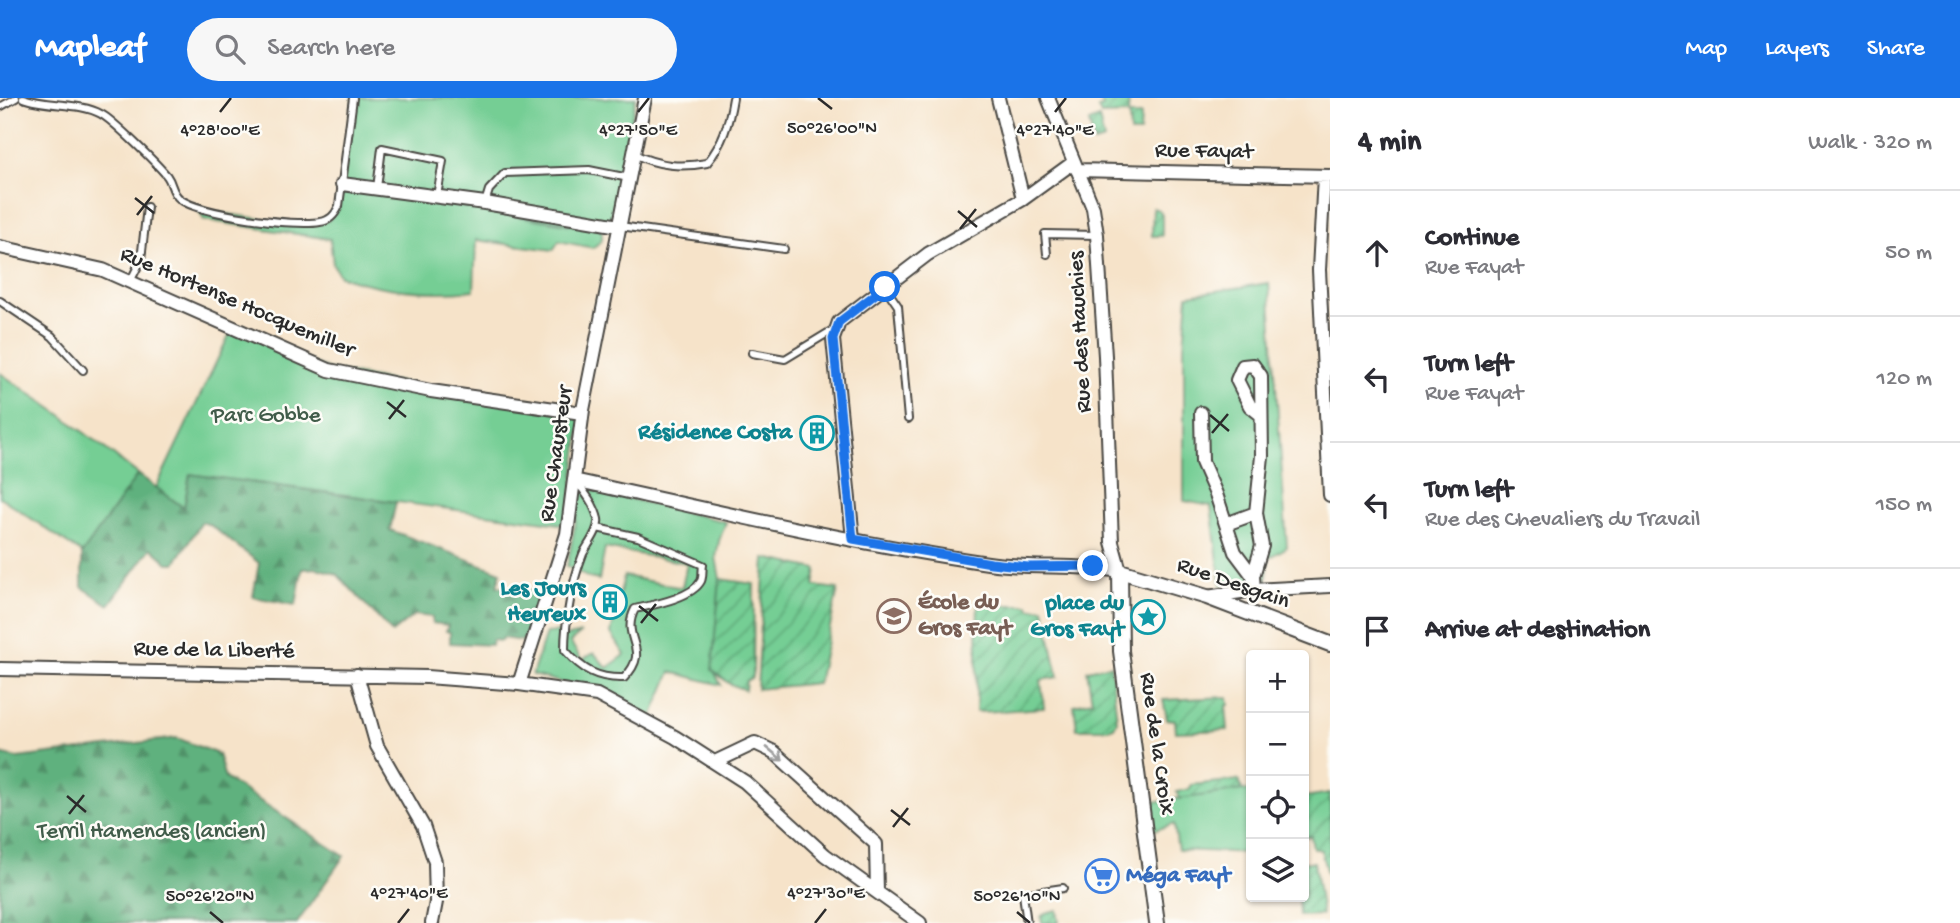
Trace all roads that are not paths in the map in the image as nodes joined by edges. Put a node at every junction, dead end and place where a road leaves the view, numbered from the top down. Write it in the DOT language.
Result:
graph roads {
  1 [pos="16,98"];
  2 [pos="23,98"];
  3 [pos="353,98"];
  4 [pos="645,98"];
  5 [pos="733,98"];
  6 [pos="998,98"];
  7 [pos="1048,98"];
  8 [pos="0,107"];
  9 [pos="634,154"];
  10 [pos="1075,166"];
  11 [pos="1327,176"];
  12 [pos="629,178"];
  13 [pos="342,184"];
  14 [pos="377,188"];
  15 [pos="437,196"];
  16 [pos="1023,199"];
  17 [pos="485,203"];
  18 [pos="147,207"];
  19 [pos="619,226"];
  20 [pos="1097,235"];
  21 [pos="0,247"];
  22 [pos="784,249"];
  23 [pos="1047,254"];
  24 [pos="130,282"];
  25 [pos="885,287"];
  26 [pos="0,301"];
  27 [pos="838,327"];
  28 [pos="752,353"];
  29 [pos="83,370"];
  30 [pos="582,413"];
  31 [pos="1201,413"];
  32 [pos="1260,414"];
  33 [pos="908,419"];
  34 [pos="574,480"];
  35 [pos="1330,495"];
  36 [pos="1256,513"];
  37 [pos="1226,524"];
  38 [pos="597,528"];
  39 [pos="853,539"];
  40 [pos="1120,571"];
  41 [pos="1252,576"];
  42 [pos="1330,586"];
  43 [pos="1254,590"];
  44 [pos="1208,597"];
  45 [pos="1330,644"];
  46 [pos="0,668"];
  47 [pos="357,675"];
  48 [pos="519,684"];
  49 [pos="715,762"];
  50 [pos="1063,888"];
  51 [pos="877,892"];
  52 [pos="912,921"];
  53 [pos="432,923"];
  54 [pos="1027,923"];
  55 [pos="1157,923"];
  1 -- 8 [label="lane"];
  2 -- 13 [label="lane"];
  3 -- 13 [label="lane"];
  4 -- 9 [label="street, Rue Chausteur"];
  5 -- 9 [label="lane"];
  6 -- 16 [label="street"];
  7 -- 10 [label="street, Rue des Hauchies"];
  9 -- 12 [label="street, Rue Chausteur"];
  10 -- 11 [label="street, Rue Fayat"];
  10 -- 16 [label="street"];
  10 -- 20 [label="street, Rue des Hauchies"];
  11 -- 35 [label="street"];
  12 -- 17 [label="lane"];
  12 -- 19 [label="street, Rue Chausteur"];
  13 -- 14 [label="street"];
  14 -- 15 [label="street"];
  14 -- 15 [label="lane"];
  15 -- 17 [label="street"];
  16 -- 25 [label="street"];
  17 -- 19 [label="street"];
  18 -- 24 [label="lane"];
  19 -- 22 [label="lane"];
  19 -- 30 [label="street, Rue Chausteur"];
  20 -- 23 [label="lane"];
  20 -- 40 [label="street, Rue des Hauchies"];
  21 -- 24 [label="street, Rue Hortense Hocquemiller"];
  24 -- 30 [label="street, Rue Hortense Hocquemiller"];
  25 -- 27 [label="street"];
  25 -- 33 [label="lane"];
  26 -- 29 [label="lane"];
  27 -- 28 [label="lane"];
  27 -- 39 [label="street"];
  30 -- 34 [label="street, Rue Chausteur"];
  31 -- 37 [label="street"];
  32 -- 36 [label="street"];
  34 -- 38 [label="lane"];
  34 -- 39 [label="street"];
  34 -- 48 [label="street, Rue Chausteur"];
  36 -- 37 [label="street"];
  36 -- 41 [label="street"];
  37 -- 41 [label="street"];
  38 -- 38 [label="lane"];
  39 -- 40 [label="street"];
  40 -- 44 [label="street, Rue Desgain"];
  40 -- 55 [label="street, Rue de la Croix"];
  41 -- 43 [label="street"];
  42 -- 43 [label="street"];
  43 -- 44 [label="street"];
  44 -- 45 [label="street, Rue Desgain"];
  46 -- 47 [label="street, Rue de la Liberté"];
  47 -- 48 [label="street, Rue de la Liberté"];
  47 -- 53 [label="street"];
  48 -- 49 [label="street, Rue de la Liberté"];
  49 -- 51 [label="street, Rue de la Liberté"];
  49 -- 51 [label="street, one-way"];
  50 -- 54 [label="lane"];
  51 -- 52 [label="street, Rue de la Liberté"];
}
